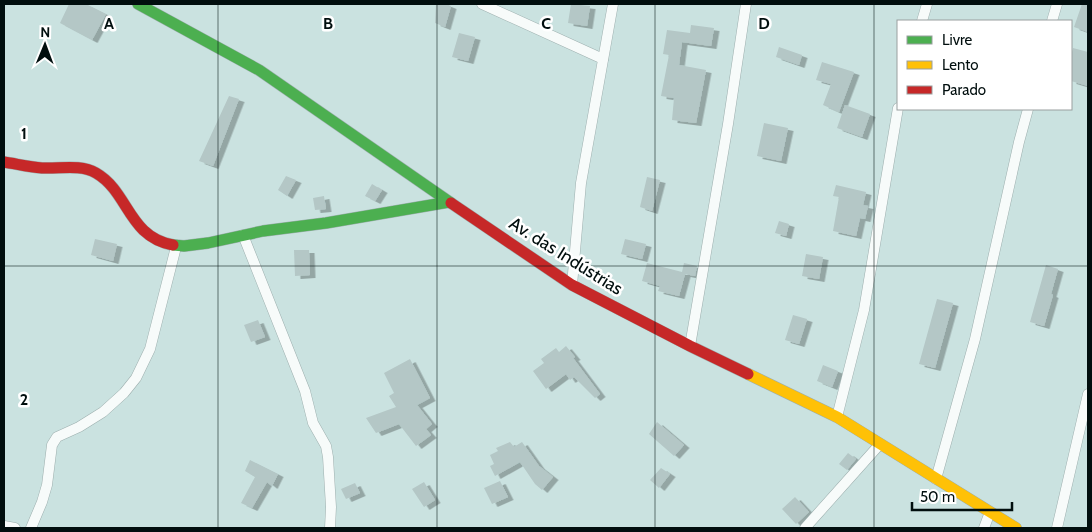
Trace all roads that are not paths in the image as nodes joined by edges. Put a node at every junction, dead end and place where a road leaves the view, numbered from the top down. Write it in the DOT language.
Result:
graph roads {
  1 [pos="138,4"];
  2 [pos="482,4"];
  3 [pos="613,4"];
  4 [pos="746,4"];
  5 [pos="927,4"];
  6 [pos="1057,4"];
  7 [pos="922,20"];
  8 [pos="1052,20"];
  9 [pos="603,59"];
  10 [pos="898,110"];
  11 [pos="1028,110"];
  12 [pos="4,162"];
  13 [pos="449,202"];
  14 [pos="243,235"];
  15 [pos="176,246"];
  16 [pos="572,284"];
  17 [pos="690,346"];
  18 [pos="1088,394"];
  19 [pos="837,418"];
  20 [pos="880,444"];
  21 [pos="936,479"];
  22 [pos="990,512"];
  23 [pos="4,526"];
  24 [pos="15,528"];
  25 [pos="31,528"];
  26 [pos="330,528"];
  27 [pos="806,528"];
  28 [pos="984,528"];
  29 [pos="1016,528"];
  30 [pos="1057,528"];
  1 -- 13 [label="street, Av. das Indústrias"];
  2 -- 9 [label="street"];
  3 -- 9 [label="street"];
  4 -- 17 [label="street"];
  5 -- 7 [label="street"];
  6 -- 8 [label="street"];
  9 -- 16 [label="street"];
  10 -- 19 [label="street"];
  11 -- 21 [label="street"];
  12 -- 15 [label="street"];
  13 -- 14 [label="street"];
  13 -- 16 [label="street, Av. das Indústrias"];
  14 -- 15 [label="street"];
  14 -- 26 [label="street"];
  15 -- 25 [label="street"];
  16 -- 17 [label="street, Av. das Indústrias"];
  17 -- 19 [label="street, Av. das Indústrias"];
  18 -- 30 [label="street"];
  19 -- 20 [label="street, Av. das Indústrias"];
  20 -- 21 [label="street, Av. das Indústrias"];
  20 -- 27 [label="street"];
  21 -- 22 [label="street, Av. das Indústrias"];
  22 -- 28 [label="street"];
  22 -- 29 [label="street, Av. das Indústrias"];
  23 -- 24 [label="street"];
}
